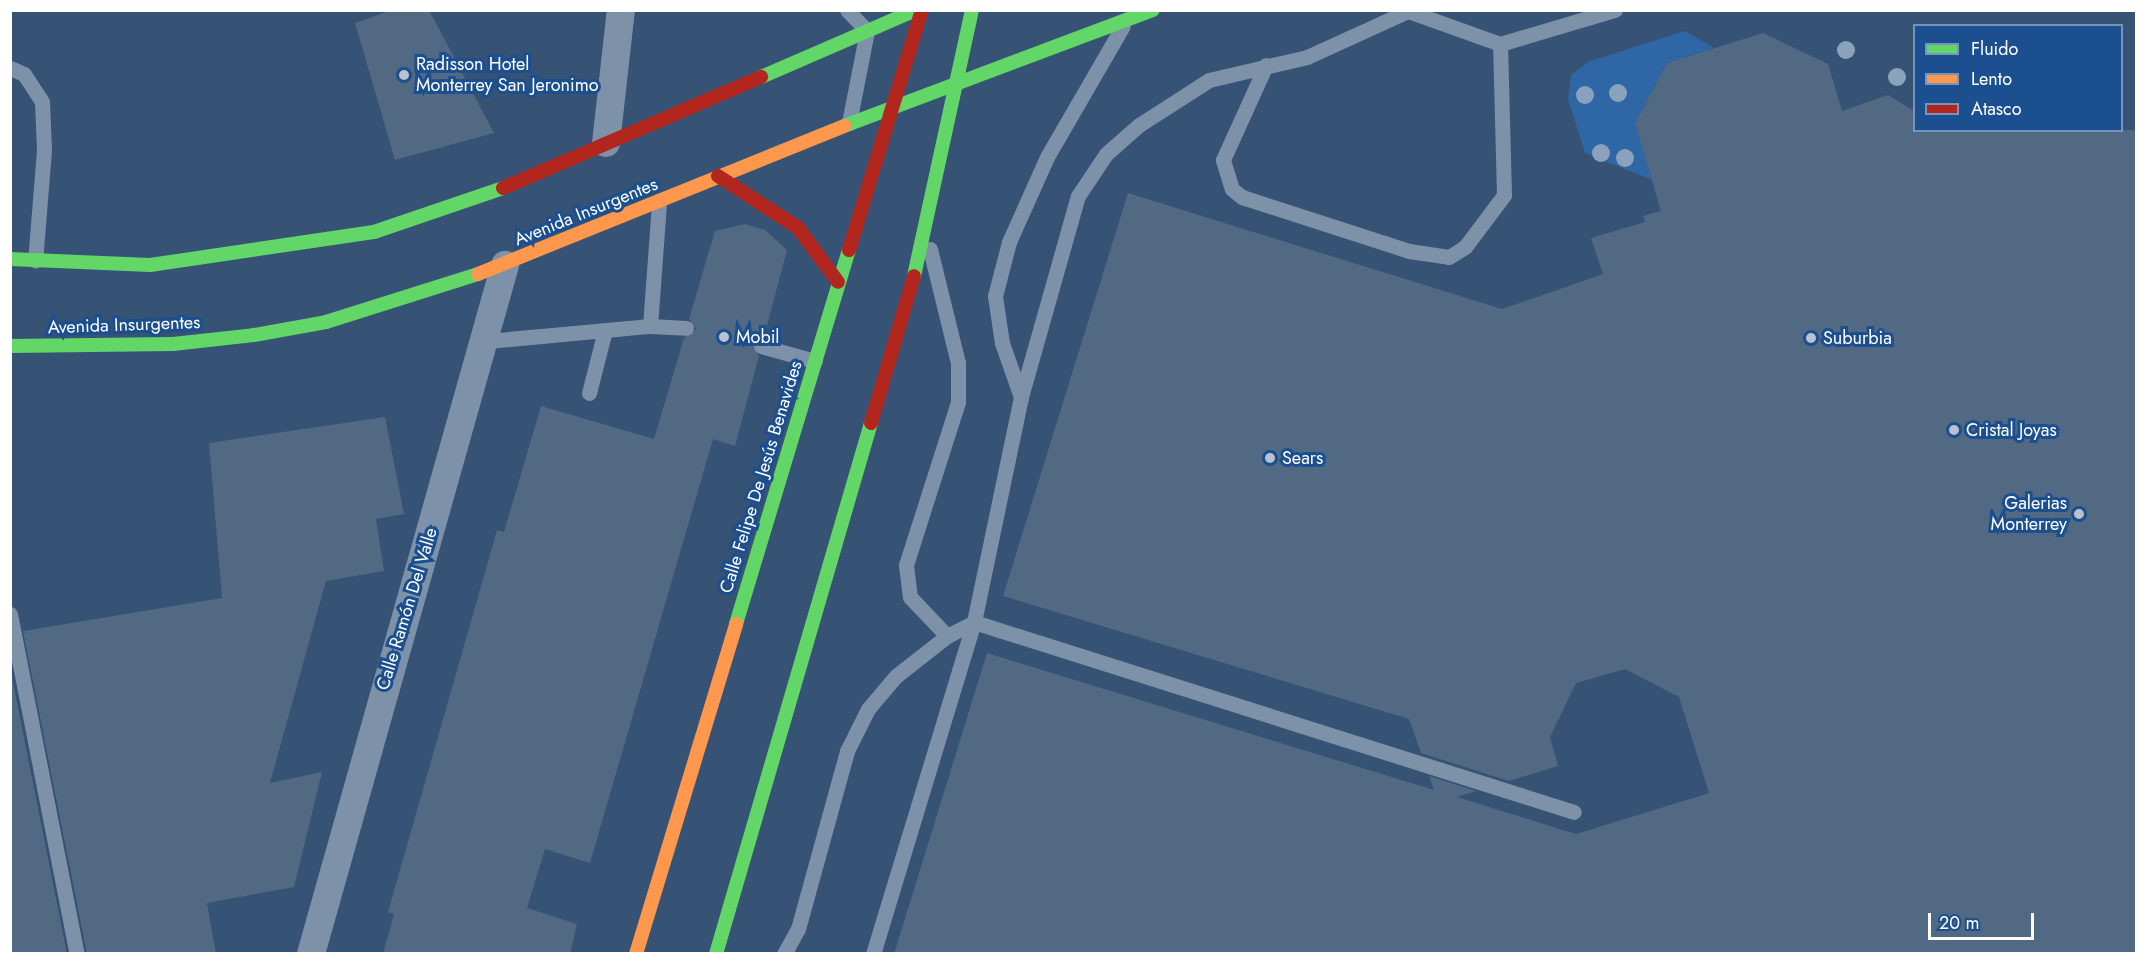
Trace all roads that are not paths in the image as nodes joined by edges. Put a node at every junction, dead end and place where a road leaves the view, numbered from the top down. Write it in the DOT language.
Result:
graph roads {
  1 [pos="621,10"];
  2 [pos="847,10"];
  3 [pos="916,10"];
  4 [pos="922,10"];
  5 [pos="972,10"];
  6 [pos="1153,10"];
  7 [pos="1615,10"];
  8 [pos="1124,23"];
  9 [pos="867,31"];
  10 [pos="1500,44"];
  11 [pos="1266,65"];
  12 [pos="10,68"];
  13 [pos="956,83"];
  14 [pos="889,110"];
  15 [pos="849,124"];
  16 [pos="606,143"];
  17 [pos="718,176"];
  18 [pos="659,202"];
  19 [pos="927,232"];
  20 [pos="10,259"];
  21 [pos="35,261"];
  22 [pos="505,265"];
  23 [pos="838,282"];
  24 [pos="650,326"];
  25 [pos="686,328"];
  26 [pos="605,330"];
  27 [pos="487,341"];
  28 [pos="10,346"];
  29 [pos="762,346"];
  30 [pos="815,361"];
  31 [pos="589,393"];
  32 [pos="1021,397"];
  33 [pos="10,614"];
  34 [pos="974,622"];
  35 [pos="947,636"];
  36 [pos="1574,812"];
  37 [pos="77,954"];
  38 [pos="311,954"];
  39 [pos="636,954"];
  40 [pos="716,954"];
  41 [pos="784,954"];
  42 [pos="873,954"];
  1 -- 16 [label="street"];
  2 -- 9 [label="lane"];
  3 -- 9 [label="main road"];
  4 -- 14 [label="main road, Calle Felipe De Jesús Benavides"];
  5 -- 13 [label="main road"];
  6 -- 8 [label="main road, Avenida Insurgentes"];
  7 -- 10 [label="lane"];
  8 -- 13 [label="main road, Avenida Insurgentes"];
  8 -- 32 [label="lane"];
  9 -- 15 [label="lane"];
  9 -- 16 [label="main road"];
  10 -- 11 [label="lane"];
  10 -- 11 [label="lane"];
  11 -- 32 [label="lane"];
  12 -- 21 [label="lane"];
  13 -- 14 [label="main road, Avenida Insurgentes"];
  13 -- 19 [label="main road"];
  14 -- 15 [label="main road, Avenida Insurgentes"];
  14 -- 23 [label="main road, Calle Felipe De Jesús Benavides"];
  15 -- 17 [label="main road, Avenida Insurgentes"];
  16 -- 21 [label="main road"];
  17 -- 18 [label="main road, Avenida Insurgentes"];
  17 -- 23 [label="main road"];
  18 -- 22 [label="main road, Avenida Insurgentes"];
  18 -- 24 [label="lane"];
  19 -- 35 [label="lane"];
  19 -- 40 [label="main road"];
  20 -- 21 [label="main road"];
  22 -- 27 [label="street, Calle Ramón Del Valle"];
  22 -- 28 [label="main road, Avenida Insurgentes"];
  23 -- 30 [label="main road, Calle Felipe De Jesús Benavides"];
  24 -- 25 [label="lane"];
  24 -- 26 [label="lane"];
  26 -- 27 [label="lane"];
  26 -- 31 [label="lane"];
  27 -- 38 [label="street, Calle Ramón Del Valle"];
  29 -- 30 [label="lane"];
  30 -- 39 [label="main road, Calle Felipe De Jesús Benavides"];
  32 -- 34 [label="lane"];
  33 -- 37 [label="lane"];
  34 -- 35 [label="lane"];
  34 -- 36 [label="lane"];
  34 -- 42 [label="lane"];
  35 -- 41 [label="lane"];
}
